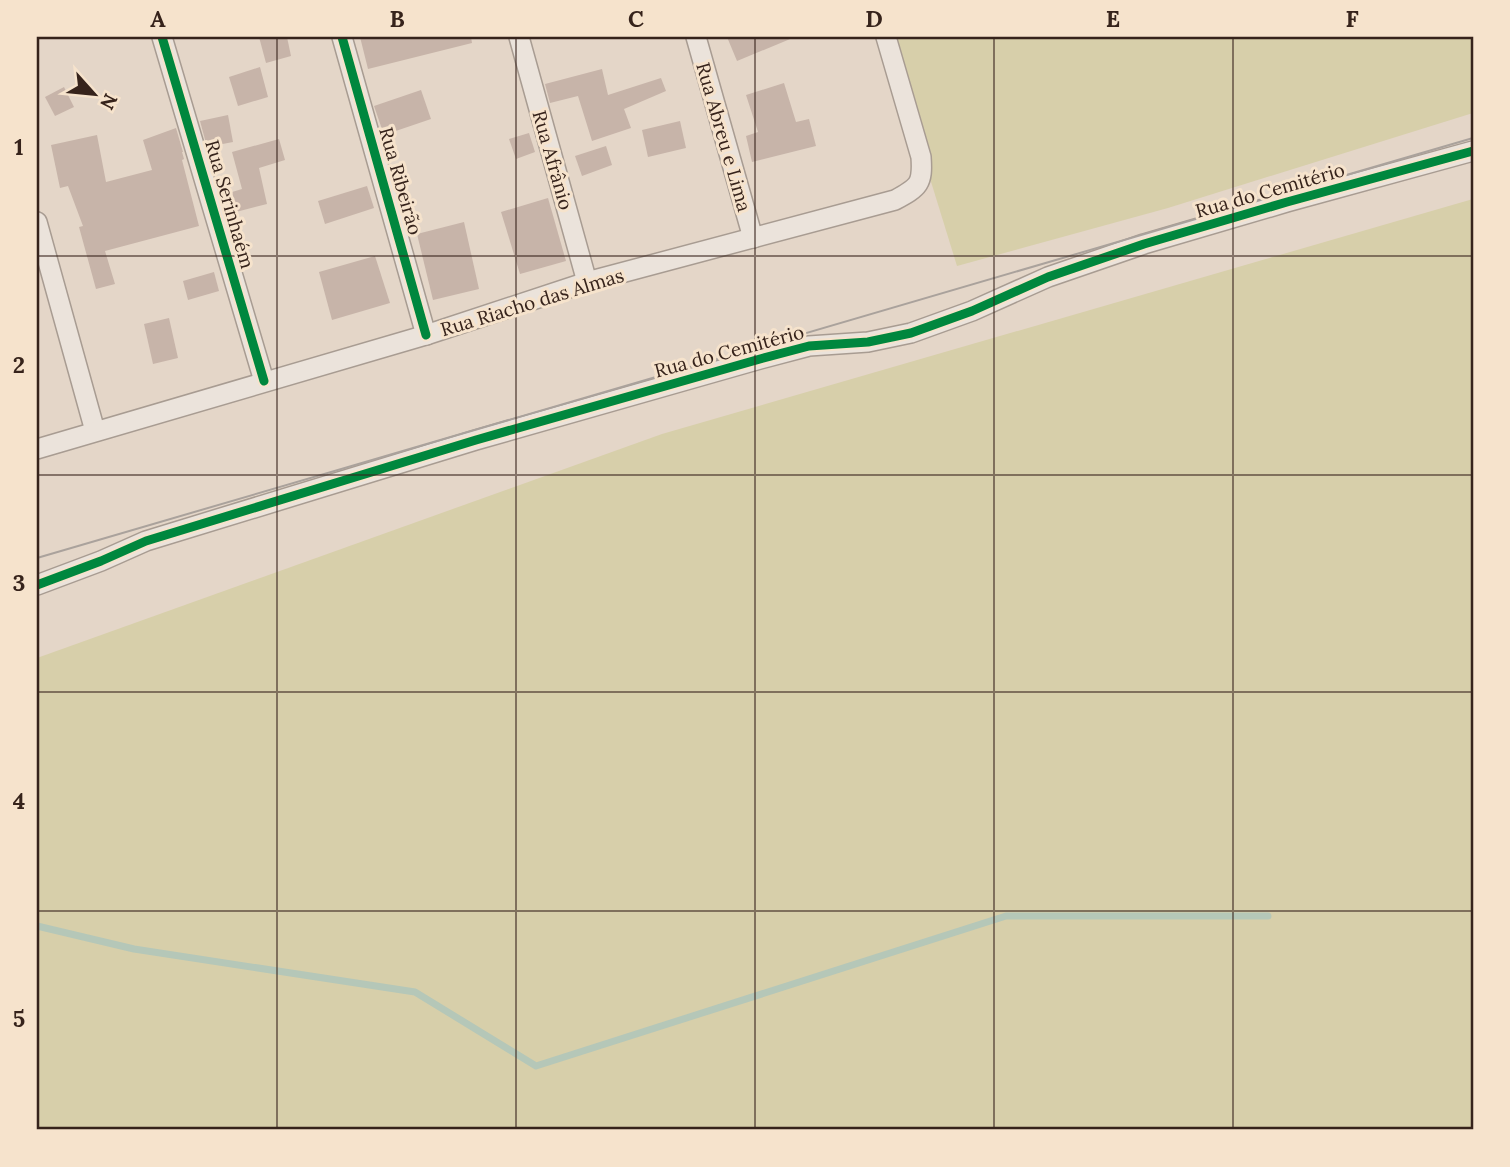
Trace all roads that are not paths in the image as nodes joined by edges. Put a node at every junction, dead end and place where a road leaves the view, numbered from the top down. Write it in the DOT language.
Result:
graph roads {
  1 [pos="162,37"];
  2 [pos="342,37"];
  3 [pos="519,37"];
  4 [pos="696,37"];
  5 [pos="886,37"];
  6 [pos="1473,151"];
  7 [pos="37,222"];
  8 [pos="753,238"];
  9 [pos="587,282"];
  10 [pos="426,335"];
  11 [pos="264,381"];
  12 [pos="95,431"];
  13 [pos="37,449"];
  14 [pos="37,585"];
  1 -- 11 [label="street, Rua Serinhaém"];
  2 -- 10 [label="street, Rua Ribeirão"];
  3 -- 9 [label="street, Rua Afrânio"];
  4 -- 8 [label="street, Rua Abreu e Lima"];
  5 -- 8 [label="street, Rua Riacho das Almas"];
  6 -- 14 [label="street, Rua do Cemitério"];
  7 -- 12 [label="street"];
  8 -- 9 [label="street, Rua Riacho das Almas"];
  9 -- 10 [label="street, Rua Riacho das Almas"];
  10 -- 11 [label="street, Rua Riacho das Almas"];
  11 -- 12 [label="street, Rua Riacho das Almas"];
  12 -- 13 [label="street, Rua Riacho das Almas"];
}
